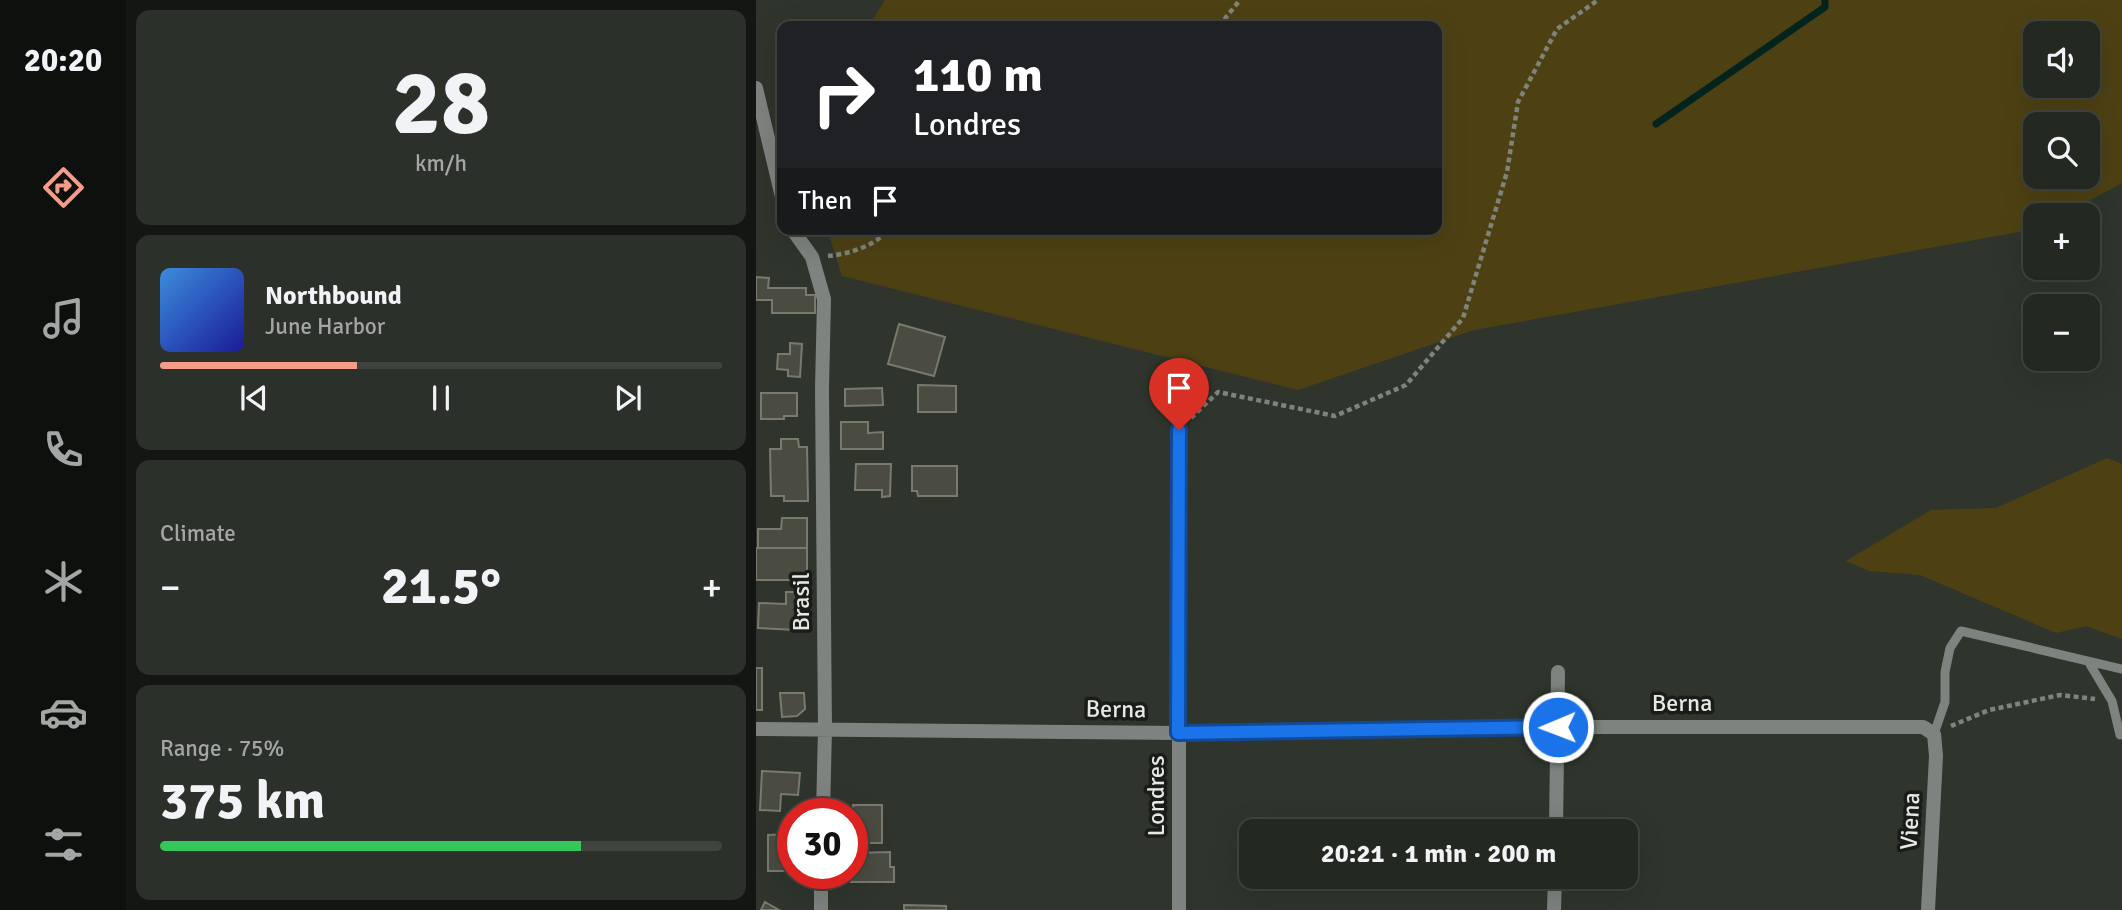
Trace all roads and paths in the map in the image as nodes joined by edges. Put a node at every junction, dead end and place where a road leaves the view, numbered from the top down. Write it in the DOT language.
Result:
graph roads {
  1 [pos="1240,0"];
  2 [pos="1598,0"];
  3 [pos="1223,21"];
  4 [pos="756,88"];
  5 [pos="777,176"];
  6 [pos="796,235"];
  7 [pos="884,235"];
  8 [pos="812,257"];
  9 [pos="1179,430"];
  10 [pos="2088,661"];
  11 [pos="2122,669"];
  12 [pos="1558,672"];
  13 [pos="2112,701"];
  14 [pos="1558,727"];
  15 [pos="756,729"];
  16 [pos="825,729"];
  17 [pos="1178,733"];
  18 [pos="1934,734"];
  19 [pos="2120,735"];
  20 [pos="823,798"];
  21 [pos="1556,819"];
  22 [pos="821,889"];
  23 [pos="1555,889"];
  24 [pos="821,910"];
  25 [pos="1179,910"];
  26 [pos="1554,910"];
  27 [pos="1928,910"];
  1 -- 3 [label="path"];
  2 -- 9 [label="path"];
  4 -- 5 [label="street"];
  6 -- 8 [label="street, Brasil"];
  7 -- 8 [label="path"];
  8 -- 16 [label="street, Brasil"];
  9 -- 17 [label="street, Londres"];
  10 -- 11 [label="lane"];
  10 -- 13 [label="lane"];
  10 -- 18 [label="lane"];
  12 -- 14 [label="street"];
  13 -- 18 [label="path"];
  13 -- 19 [label="lane"];
  14 -- 17 [label="street, Berna"];
  14 -- 18 [label="street, Berna"];
  14 -- 21 [label="street"];
  15 -- 16 [label="street, Berna"];
  16 -- 17 [label="street, Berna"];
  16 -- 20 [label="street, Brasil"];
  17 -- 25 [label="street, Londres"];
  18 -- 27 [label="street, Viena"];
  22 -- 24 [label="street"];
  23 -- 26 [label="street"];
}
